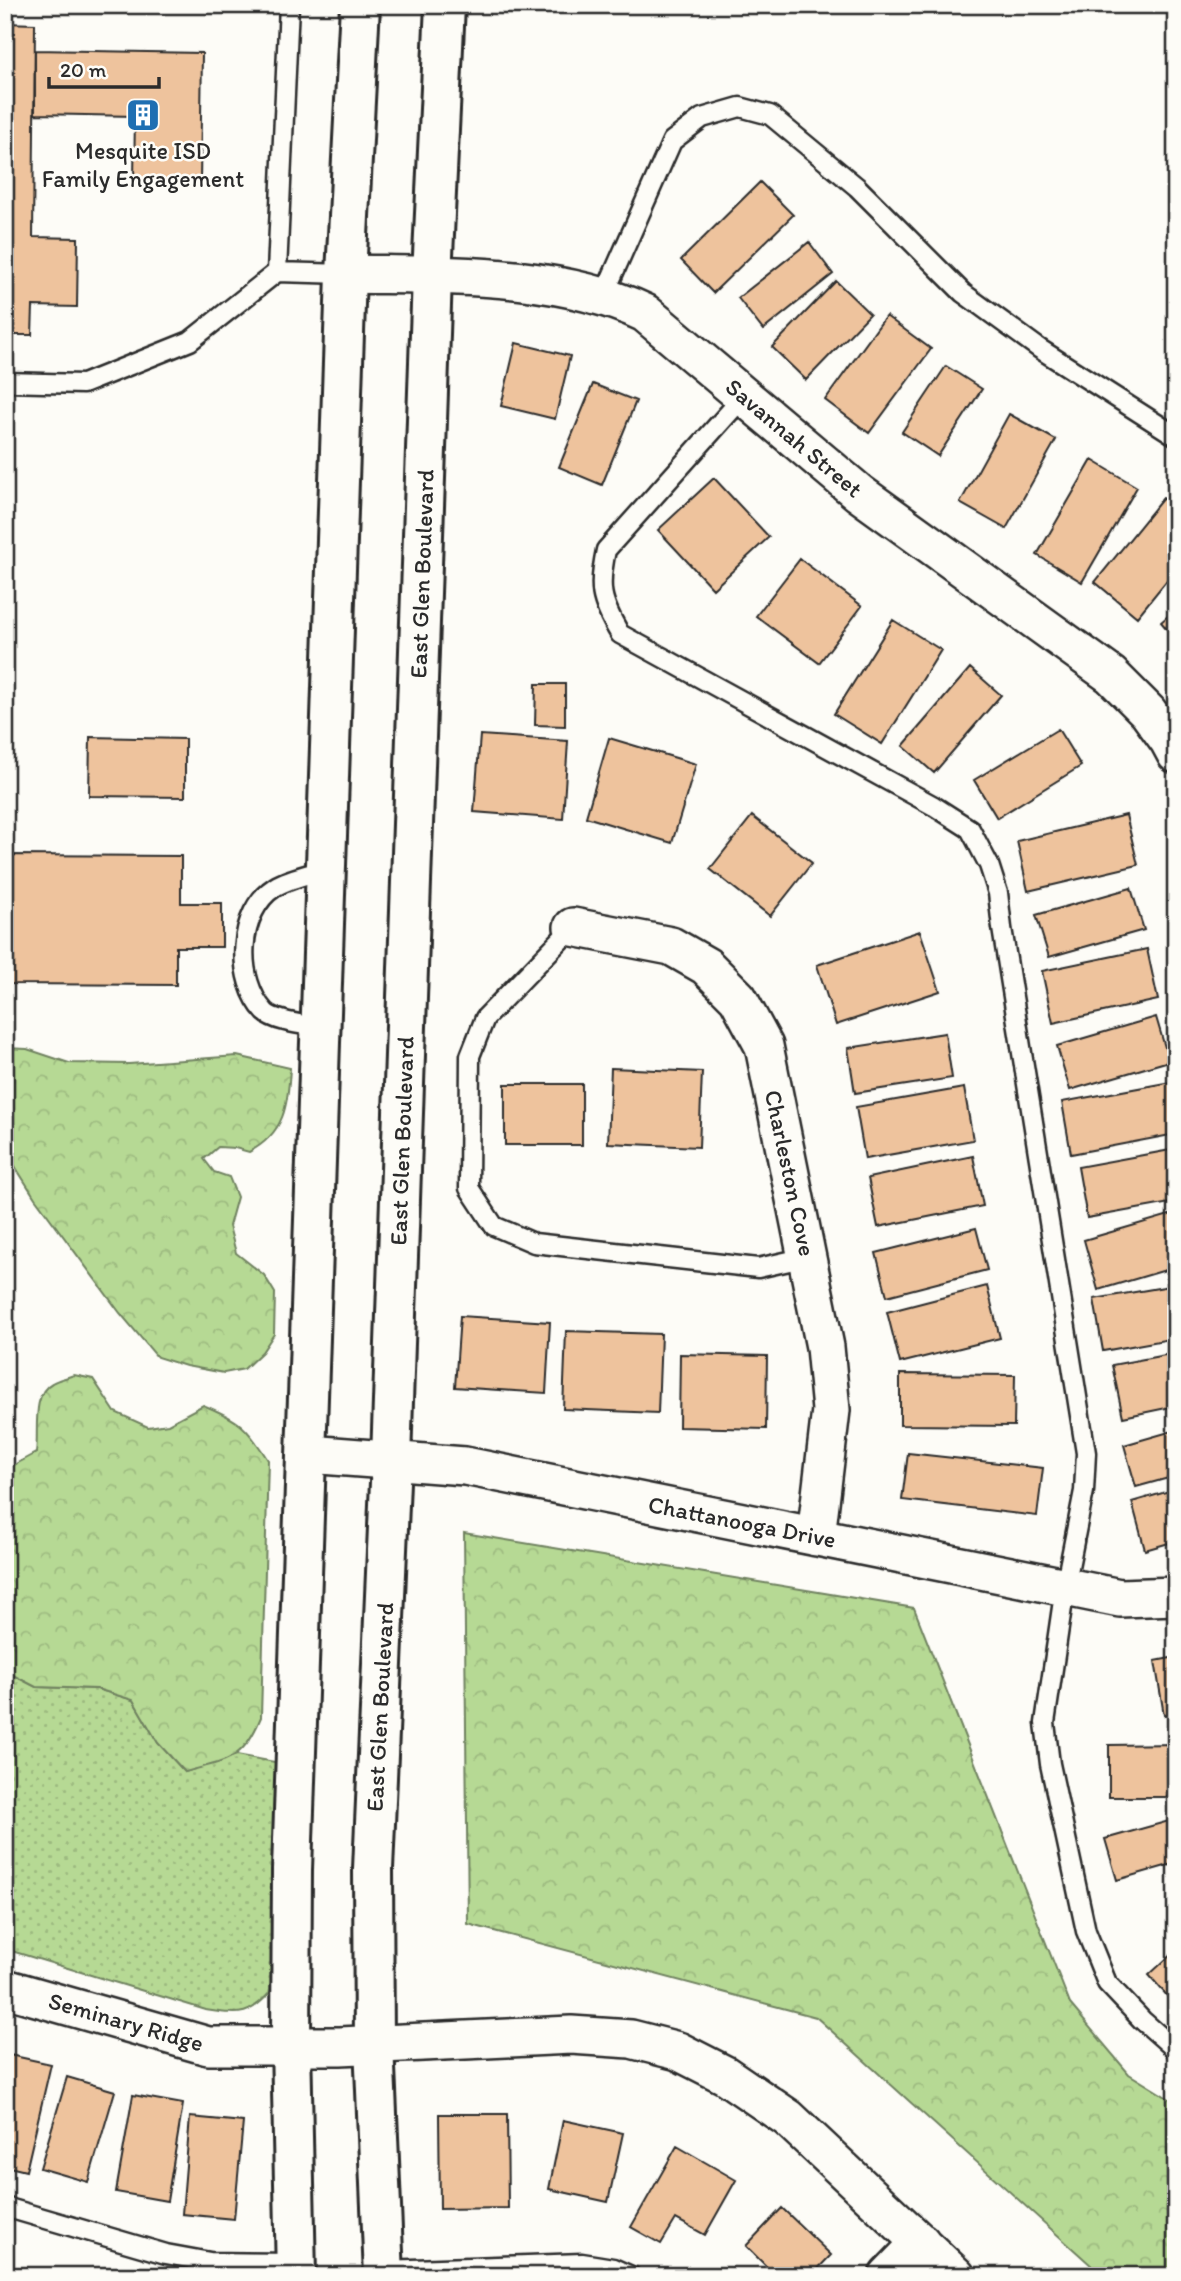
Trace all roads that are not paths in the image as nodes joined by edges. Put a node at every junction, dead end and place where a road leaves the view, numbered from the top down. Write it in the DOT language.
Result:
graph roads {
  1 [pos="289,5"];
  2 [pos="360,5"];
  3 [pos="445,5"];
  4 [pos="277,272"];
  5 [pos="346,274"];
  6 [pos="432,276"];
  7 [pos="603,297"];
  8 [pos="5,382"];
  9 [pos="744,396"];
  10 [pos="1176,436"];
  11 [pos="1176,754"];
  12 [pos="327,869"];
  13 [pos="573,927"];
  14 [pos="321,1028"];
  15 [pos="807,1257"];
  16 [pos="308,1454"];
  17 [pos="391,1459"];
  18 [pos="816,1537"];
  19 [pos="1065,1587"];
  20 [pos="1176,1596"];
  21 [pos="5,1988"];
  22 [pos="291,2044"];
  23 [pos="373,2044"];
  24 [pos="1176,2050"];
  25 [pos="5,2207"];
  26 [pos="921,2242"];
  27 [pos="296,2270"];
  28 [pos="384,2273"];
  29 [pos="631,2276"];
  30 [pos="888,2276"];
  31 [pos="956,2276"];
  1 -- 4 [label="lane"];
  2 -- 5 [label="main road"];
  3 -- 6 [label="main road, East Glen Boulevard"];
  4 -- 5 [label="lane"];
  4 -- 8 [label="lane"];
  5 -- 6 [label="street, Savannah Street"];
  5 -- 12 [label="main road"];
  6 -- 7 [label="street, Savannah Street"];
  6 -- 17 [label="main road, East Glen Boulevard"];
  7 -- 9 [label="street, Savannah Street"];
  7 -- 10 [label="lane"];
  9 -- 11 [label="street, Savannah Street"];
  9 -- 19 [label="lane"];
  12 -- 14 [label="main road"];
  12 -- 14 [label="lane"];
  13 -- 15 [label="street, Charleston Cove"];
  13 -- 15 [label="lane"];
  14 -- 16 [label="main road"];
  15 -- 18 [label="street, Charleston Cove"];
  16 -- 17 [label="street, Chattanooga Drive"];
  16 -- 22 [label="main road"];
  17 -- 18 [label="street, Chattanooga Drive"];
  17 -- 23 [label="main road, East Glen Boulevard"];
  18 -- 19 [label="street, Chattanooga Drive"];
  19 -- 20 [label="street, Chattanooga Drive"];
  19 -- 24 [label="lane"];
  21 -- 22 [label="street, Seminary Ridge"];
  22 -- 23 [label="street, Seminary Ridge"];
  22 -- 27 [label="main road"];
  23 -- 26 [label="street, Seminary Ridge"];
  23 -- 28 [label="main road, East Glen Boulevard"];
  25 -- 27 [label="lane"];
  26 -- 30 [label="street"];
  26 -- 31 [label="street, Seminary Ridge"];
  28 -- 29 [label="lane"];
}
